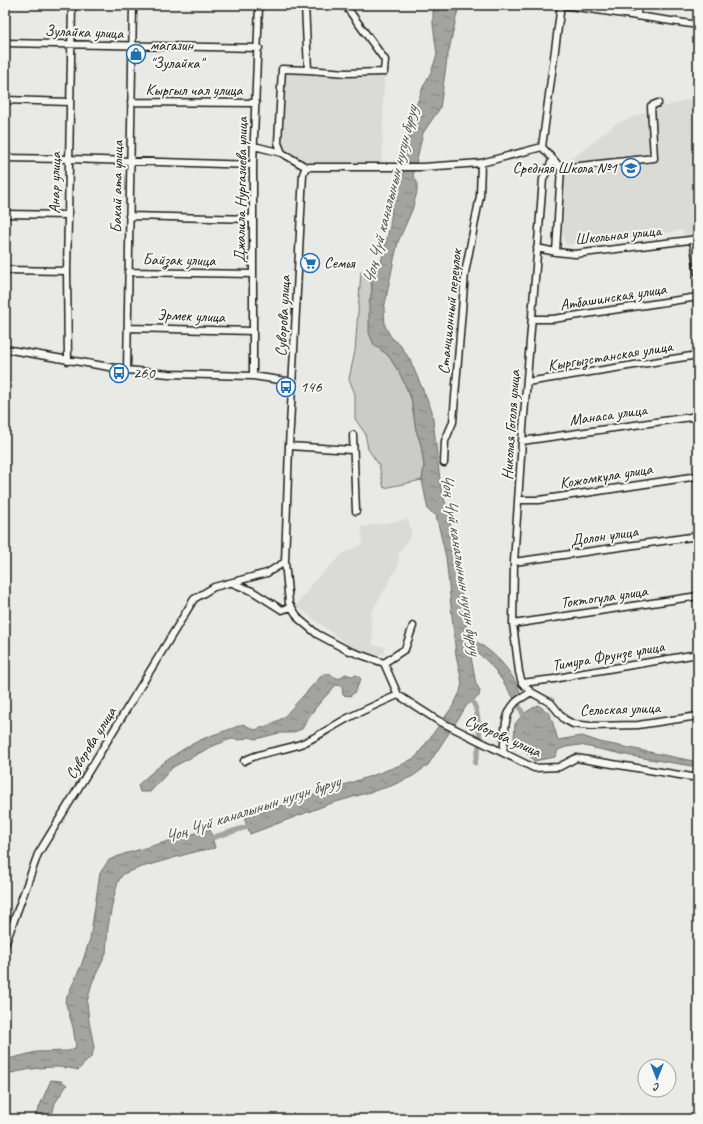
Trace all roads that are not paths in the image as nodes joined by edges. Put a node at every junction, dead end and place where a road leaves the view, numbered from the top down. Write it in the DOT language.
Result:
graph roads {
  1 [pos="72,5"];
  2 [pos="133,5"];
  3 [pos="259,5"];
  4 [pos="304,5"];
  5 [pos="345,5"];
  6 [pos="562,5"];
  7 [pos="638,5"];
  8 [pos="637,15"];
  9 [pos="698,25"];
  10 [pos="5,43"];
  11 [pos="72,43"];
  12 [pos="132,46"];
  13 [pos="259,48"];
  14 [pos="308,70"];
  15 [pos="5,100"];
  16 [pos="70,102"];
  17 [pos="131,102"];
  18 [pos="256,103"];
  19 [pos="658,103"];
  20 [pos="254,146"];
  21 [pos="542,147"];
  22 [pos="282,153"];
  23 [pos="5,158"];
  24 [pos="69,159"];
  25 [pos="553,159"];
  26 [pos="130,161"];
  27 [pos="481,163"];
  28 [pos="254,165"];
  29 [pos="306,167"];
  30 [pos="561,168"];
  31 [pos="5,214"];
  32 [pos="68,215"];
  33 [pos="129,216"];
  34 [pos="253,219"];
  35 [pos="695,239"];
  36 [pos="537,248"];
  37 [pos="556,252"];
  38 [pos="5,270"];
  39 [pos="67,271"];
  40 [pos="128,272"];
  41 [pos="698,273"];
  42 [pos="253,274"];
  43 [pos="698,297"];
  44 [pos="532,319"];
  45 [pos="128,328"];
  46 [pos="253,331"];
  47 [pos="5,349"];
  48 [pos="698,356"];
  49 [pos="68,361"];
  50 [pos="127,370"];
  51 [pos="253,376"];
  52 [pos="293,382"];
  53 [pos="527,382"];
  54 [pos="698,416"];
  55 [pos="353,435"];
  56 [pos="522,441"];
  57 [pos="289,446"];
  58 [pos="352,450"];
  59 [pos="444,464"];
  60 [pos="698,476"];
  61 [pos="518,500"];
  62 [pos="356,511"];
  63 [pos="698,536"];
  64 [pos="285,562"];
  65 [pos="514,562"];
  66 [pos="232,583"];
  67 [pos="698,596"];
  68 [pos="291,607"];
  69 [pos="513,624"];
  70 [pos="413,626"];
  71 [pos="698,654"];
  72 [pos="384,663"];
  73 [pos="522,683"];
  74 [pos="531,692"];
  75 [pos="398,695"];
  76 [pos="698,716"];
  77 [pos="503,752"];
  78 [pos="244,761"];
  79 [pos="698,778"];
  80 [pos="5,945"];
  1 -- 11 [label="street, Анар улица"];
  2 -- 12 [label="street, Бакай ата улица"];
  3 -- 13 [label="street, Джалила Нургазиева улица"];
  4 -- 14 [label="street"];
  5 -- 14 [label="street"];
  6 -- 8 [label="street"];
  6 -- 21 [label="street"];
  7 -- 8 [label="street"];
  8 -- 9 [label="street"];
  10 -- 11 [label="street, Зулайка улица"];
  11 -- 12 [label="street, Зулайка улица"];
  11 -- 16 [label="street, Анар улица"];
  12 -- 13 [label="street, Зулайка улица"];
  12 -- 17 [label="street, Бакай ата улица"];
  13 -- 18 [label="street, Джалила Нургазиева улица"];
  14 -- 22 [label="street"];
  15 -- 16 [label="street"];
  16 -- 24 [label="street, Анар улица"];
  17 -- 18 [label="street, Кыргыл чал улица"];
  17 -- 26 [label="street, Бакай ата улица"];
  18 -- 20 [label="street, Джалила Нургазиева улица"];
  19 -- 30 [label="street"];
  20 -- 22 [label="street"];
  20 -- 28 [label="street, Джалила Нургазиева улица"];
  21 -- 25 [label="street"];
  21 -- 27 [label="street"];
  22 -- 29 [label="street"];
  23 -- 24 [label="street"];
  24 -- 26 [label="street"];
  24 -- 32 [label="street, Анар улица"];
  25 -- 30 [label="street"];
  25 -- 36 [label="street, Николая Гоголя улица"];
  26 -- 28 [label="street"];
  26 -- 33 [label="street, Бакай ата улица"];
  27 -- 29 [label="street"];
  27 -- 59 [label="street, Станционный переулок"];
  28 -- 34 [label="street, Джалила Нургазиева улица"];
  29 -- 52 [label="street, Суворова улица"];
  30 -- 37 [label="street, Школьная улица"];
  31 -- 32 [label="street"];
  32 -- 39 [label="street, Анар улица"];
  33 -- 34 [label="street"];
  33 -- 40 [label="street, Бакай ата улица"];
  34 -- 42 [label="street, Джалила Нургазиева улица"];
  35 -- 37 [label="street, Школьная улица"];
  35 -- 41 [label="street"];
  36 -- 37 [label="street"];
  36 -- 44 [label="street, Николая Гоголя улица"];
  38 -- 39 [label="street"];
  39 -- 49 [label="street, Анар улица"];
  40 -- 42 [label="street, Байзак улица"];
  40 -- 45 [label="street, Бакай ата улица"];
  42 -- 46 [label="street, Джалила Нургазиева улица"];
  43 -- 44 [label="street, Атбашинская улица"];
  44 -- 53 [label="street, Николая Гоголя улица"];
  45 -- 46 [label="street, Эрмек улица"];
  45 -- 50 [label="street, Бакай ата улица"];
  46 -- 51 [label="street, Джалила Нургазиева улица"];
  47 -- 49 [label="street"];
  48 -- 53 [label="street, Кыргызстанская улица"];
  49 -- 50 [label="street"];
  50 -- 51 [label="street"];
  51 -- 52 [label="street"];
  52 -- 57 [label="street, Суворова улица"];
  53 -- 56 [label="street, Николая Гоголя улица"];
  54 -- 56 [label="street, Манаса улица"];
  55 -- 58 [label="street"];
  56 -- 61 [label="street, Николая Гоголя улица"];
  57 -- 58 [label="street"];
  57 -- 64 [label="street, Суворова улица"];
  58 -- 62 [label="street"];
  60 -- 61 [label="street, Кожомкула улица"];
  61 -- 65 [label="street, Николая Гоголя улица"];
  63 -- 65 [label="street, Долон улица"];
  64 -- 66 [label="street, Суворова улица"];
  64 -- 68 [label="street, Суворова улица"];
  65 -- 69 [label="street, Николая Гоголя улица"];
  66 -- 68 [label="street"];
  66 -- 80 [label="street, Суворова улица"];
  67 -- 69 [label="street, Токтогула улица"];
  68 -- 72 [label="street, Суворова улица"];
  69 -- 73 [label="street, Николая Гоголя улица"];
  70 -- 72 [label="street"];
  71 -- 73 [label="street, Тимура Фрунзе улица"];
  72 -- 75 [label="street"];
  73 -- 74 [label="street"];
  74 -- 76 [label="street, Сельская улица"];
  74 -- 77 [label="street"];
  75 -- 77 [label="street, Суворова улица"];
  75 -- 78 [label="street"];
  77 -- 79 [label="street, Суворова улица"];
}
